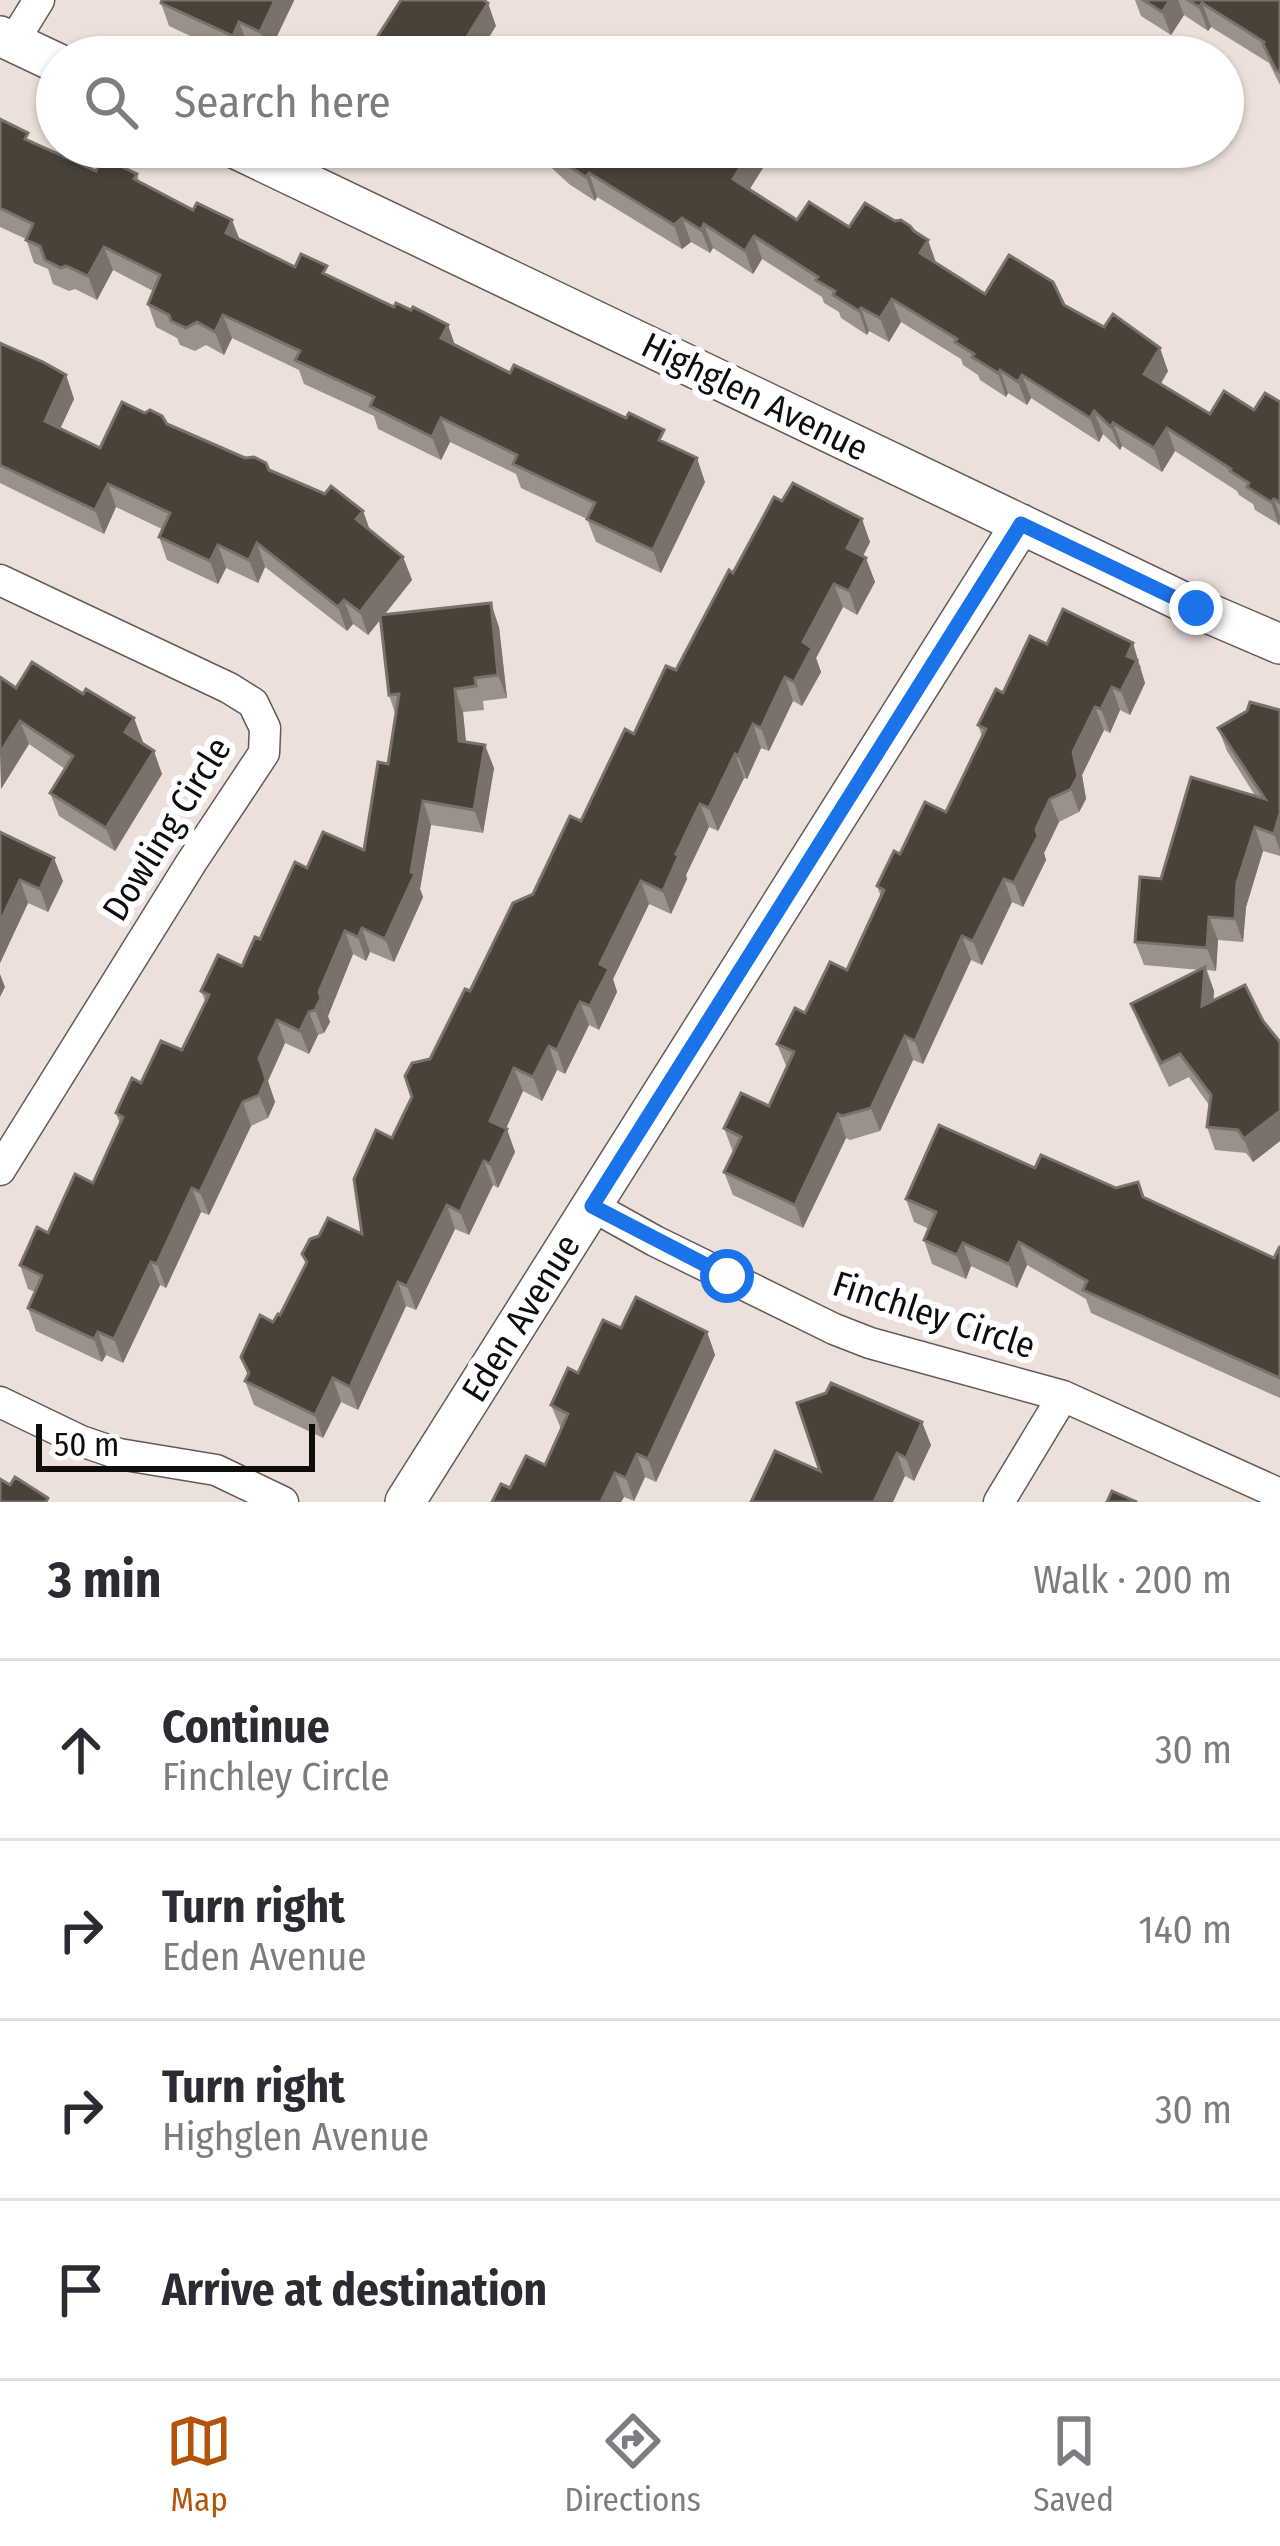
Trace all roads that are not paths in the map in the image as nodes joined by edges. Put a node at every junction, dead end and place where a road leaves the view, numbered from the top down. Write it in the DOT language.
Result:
graph roads {
  1 [pos="39,0"];
  2 [pos="6,39"];
  3 [pos="36,53"];
  4 [pos="276,168"];
  5 [pos="1021,524"];
  6 [pos="0,580"];
  7 [pos="1280,644"];
  8 [pos="0,1170"];
  9 [pos="592,1206"];
  10 [pos="1063,1396"];
  11 [pos="0,1402"];
  12 [pos="1280,1494"];
  13 [pos="283,1502"];
  14 [pos="405,1502"];
  15 [pos="999,1502"];
  1 -- 2 [label="street"];
  2 -- 3 [label="street"];
  4 -- 5 [label="street, Highglen Avenue"];
  5 -- 7 [label="street, Highglen Avenue"];
  5 -- 9 [label="street, Eden Avenue"];
  6 -- 8 [label="street, Dowling Circle"];
  9 -- 10 [label="street, Finchley Circle"];
  9 -- 14 [label="street, Eden Avenue"];
  10 -- 12 [label="street, Finchley Circle"];
  10 -- 15 [label="street, Finchley Circle"];
  11 -- 13 [label="street"];
}
